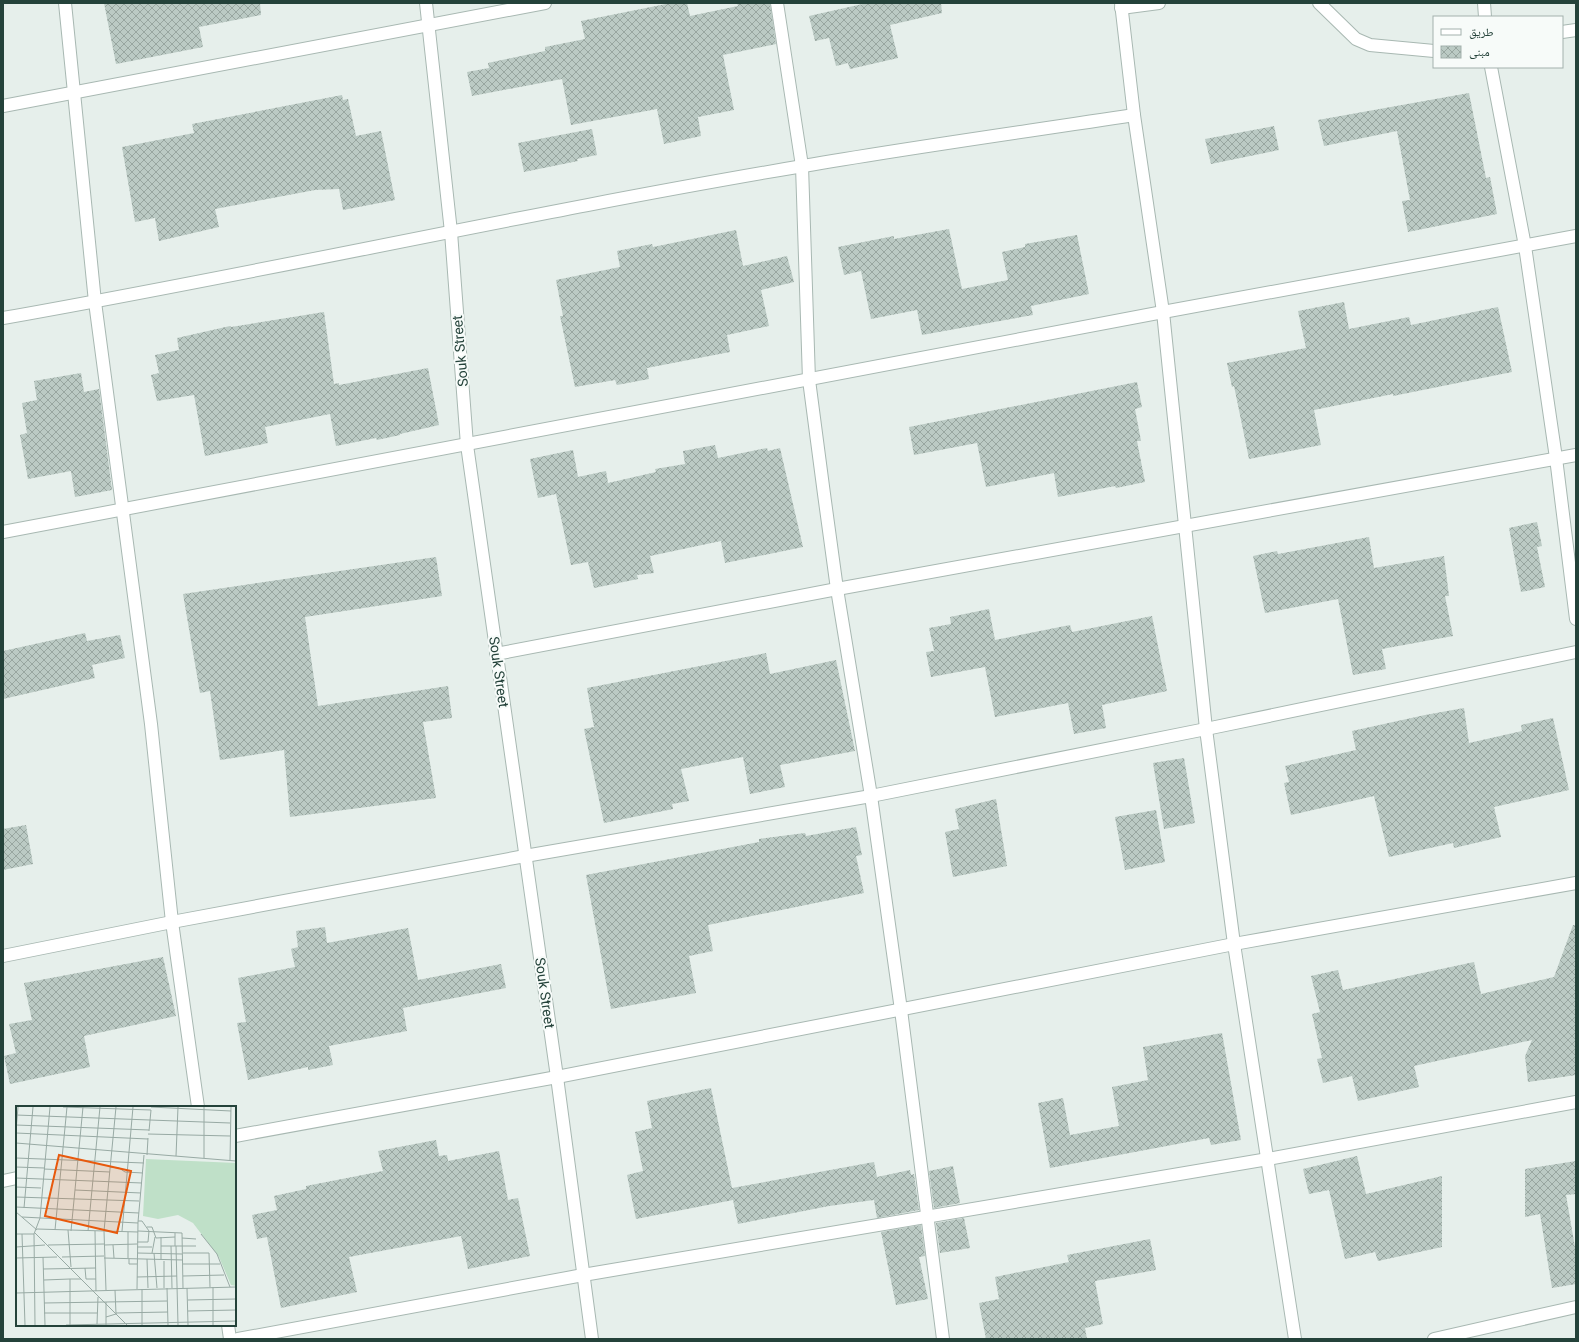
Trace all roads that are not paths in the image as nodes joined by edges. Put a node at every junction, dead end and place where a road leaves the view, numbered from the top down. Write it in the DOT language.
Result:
graph roads {
  1 [pos="65,3"];
  2 [pos="426,3"];
  3 [pos="545,3"];
  4 [pos="777,3"];
  5 [pos="1159,3"];
  6 [pos="1319,3"];
  7 [pos="1484,3"];
  8 [pos="1121,5"];
  9 [pos="1485,16"];
  10 [pos="429,26"];
  11 [pos="1576,30"];
  12 [pos="1563,32"];
  13 [pos="1433,51"];
  14 [pos="1491,68"];
  15 [pos="74,92"];
  16 [pos="3,106"];
  17 [pos="1134,115"];
  18 [pos="802,166"];
  19 [pos="451,232"];
  20 [pos="1576,236"];
  21 [pos="1525,246"];
  22 [pos="95,302"];
  23 [pos="1163,312"];
  24 [pos="3,318"];
  25 [pos="809,380"];
  26 [pos="467,445"];
  27 [pos="1576,455"];
  28 [pos="1556,458"];
  29 [pos="123,508"];
  30 [pos="1186,526"];
  31 [pos="3,532"];
  32 [pos="837,589"];
  33 [pos="1576,619"];
  34 [pos="1576,652"];
  35 [pos="496,654"];
  36 [pos="1206,729"];
  37 [pos="871,796"];
  38 [pos="525,856"];
  39 [pos="1576,883"];
  40 [pos="172,922"];
  41 [pos="1234,944"];
  42 [pos="3,956"];
  43 [pos="901,1010"];
  44 [pos="558,1077"];
  45 [pos="1576,1102"];
  46 [pos="198,1106"];
  47 [pos="236,1136"];
  48 [pos="1268,1159"];
  49 [pos="16,1178"];
  50 [pos="3,1181"];
  51 [pos="927,1217"];
  52 [pos="583,1275"];
  53 [pos="1576,1307"];
  54 [pos="228,1326"];
  55 [pos="230,1339"];
  56 [pos="238,1339"];
  57 [pos="592,1339"];
  58 [pos="943,1339"];
  59 [pos="1295,1339"];
  60 [pos="1434,1339"];
  1 -- 15 [label="street"];
  2 -- 10 [label="street, Souk Street"];
  3 -- 10 [label="street"];
  4 -- 18 [label="street"];
  5 -- 8 [label="street"];
  6 -- 13 [label="street"];
  7 -- 9 [label="street"];
  8 -- 17 [label="street"];
  10 -- 15 [label="street"];
  10 -- 19 [label="street, Souk Street"];
  11 -- 12 [label="street"];
  14 -- 21 [label="street"];
  15 -- 16 [label="street"];
  15 -- 22 [label="street"];
  17 -- 18 [label="street"];
  17 -- 23 [label="street"];
  18 -- 19 [label="street"];
  18 -- 25 [label="street"];
  19 -- 22 [label="street"];
  19 -- 26 [label="street, Souk Street"];
  20 -- 21 [label="street"];
  21 -- 23 [label="street"];
  21 -- 28 [label="street"];
  22 -- 24 [label="street"];
  22 -- 29 [label="street"];
  23 -- 25 [label="street"];
  23 -- 30 [label="street"];
  25 -- 26 [label="street"];
  25 -- 32 [label="street"];
  26 -- 29 [label="street"];
  26 -- 35 [label="street, Souk Street"];
  27 -- 28 [label="street"];
  28 -- 30 [label="street"];
  28 -- 33 [label="street"];
  29 -- 31 [label="street"];
  29 -- 40 [label="street"];
  30 -- 32 [label="street"];
  30 -- 36 [label="street"];
  32 -- 35 [label="street"];
  32 -- 37 [label="street"];
  34 -- 36 [label="street"];
  35 -- 38 [label="street, Souk Street"];
  36 -- 37 [label="street"];
  36 -- 41 [label="street"];
  37 -- 38 [label="street"];
  37 -- 43 [label="street"];
  38 -- 40 [label="street"];
  38 -- 44 [label="street, Souk Street"];
  39 -- 41 [label="street"];
  40 -- 42 [label="street"];
  40 -- 46 [label="street"];
  41 -- 43 [label="street"];
  41 -- 48 [label="street"];
  43 -- 44 [label="street"];
  43 -- 51 [label="street"];
  44 -- 47 [label="street"];
  44 -- 52 [label="street, Souk Street"];
  45 -- 48 [label="street"];
  48 -- 51 [label="street"];
  48 -- 59 [label="street"];
  49 -- 50 [label="street"];
  51 -- 52 [label="street"];
  51 -- 58 [label="street"];
  52 -- 56 [label="street"];
  52 -- 57 [label="street, Souk Street"];
  53 -- 60 [label="street"];
  54 -- 55 [label="street"];
}
